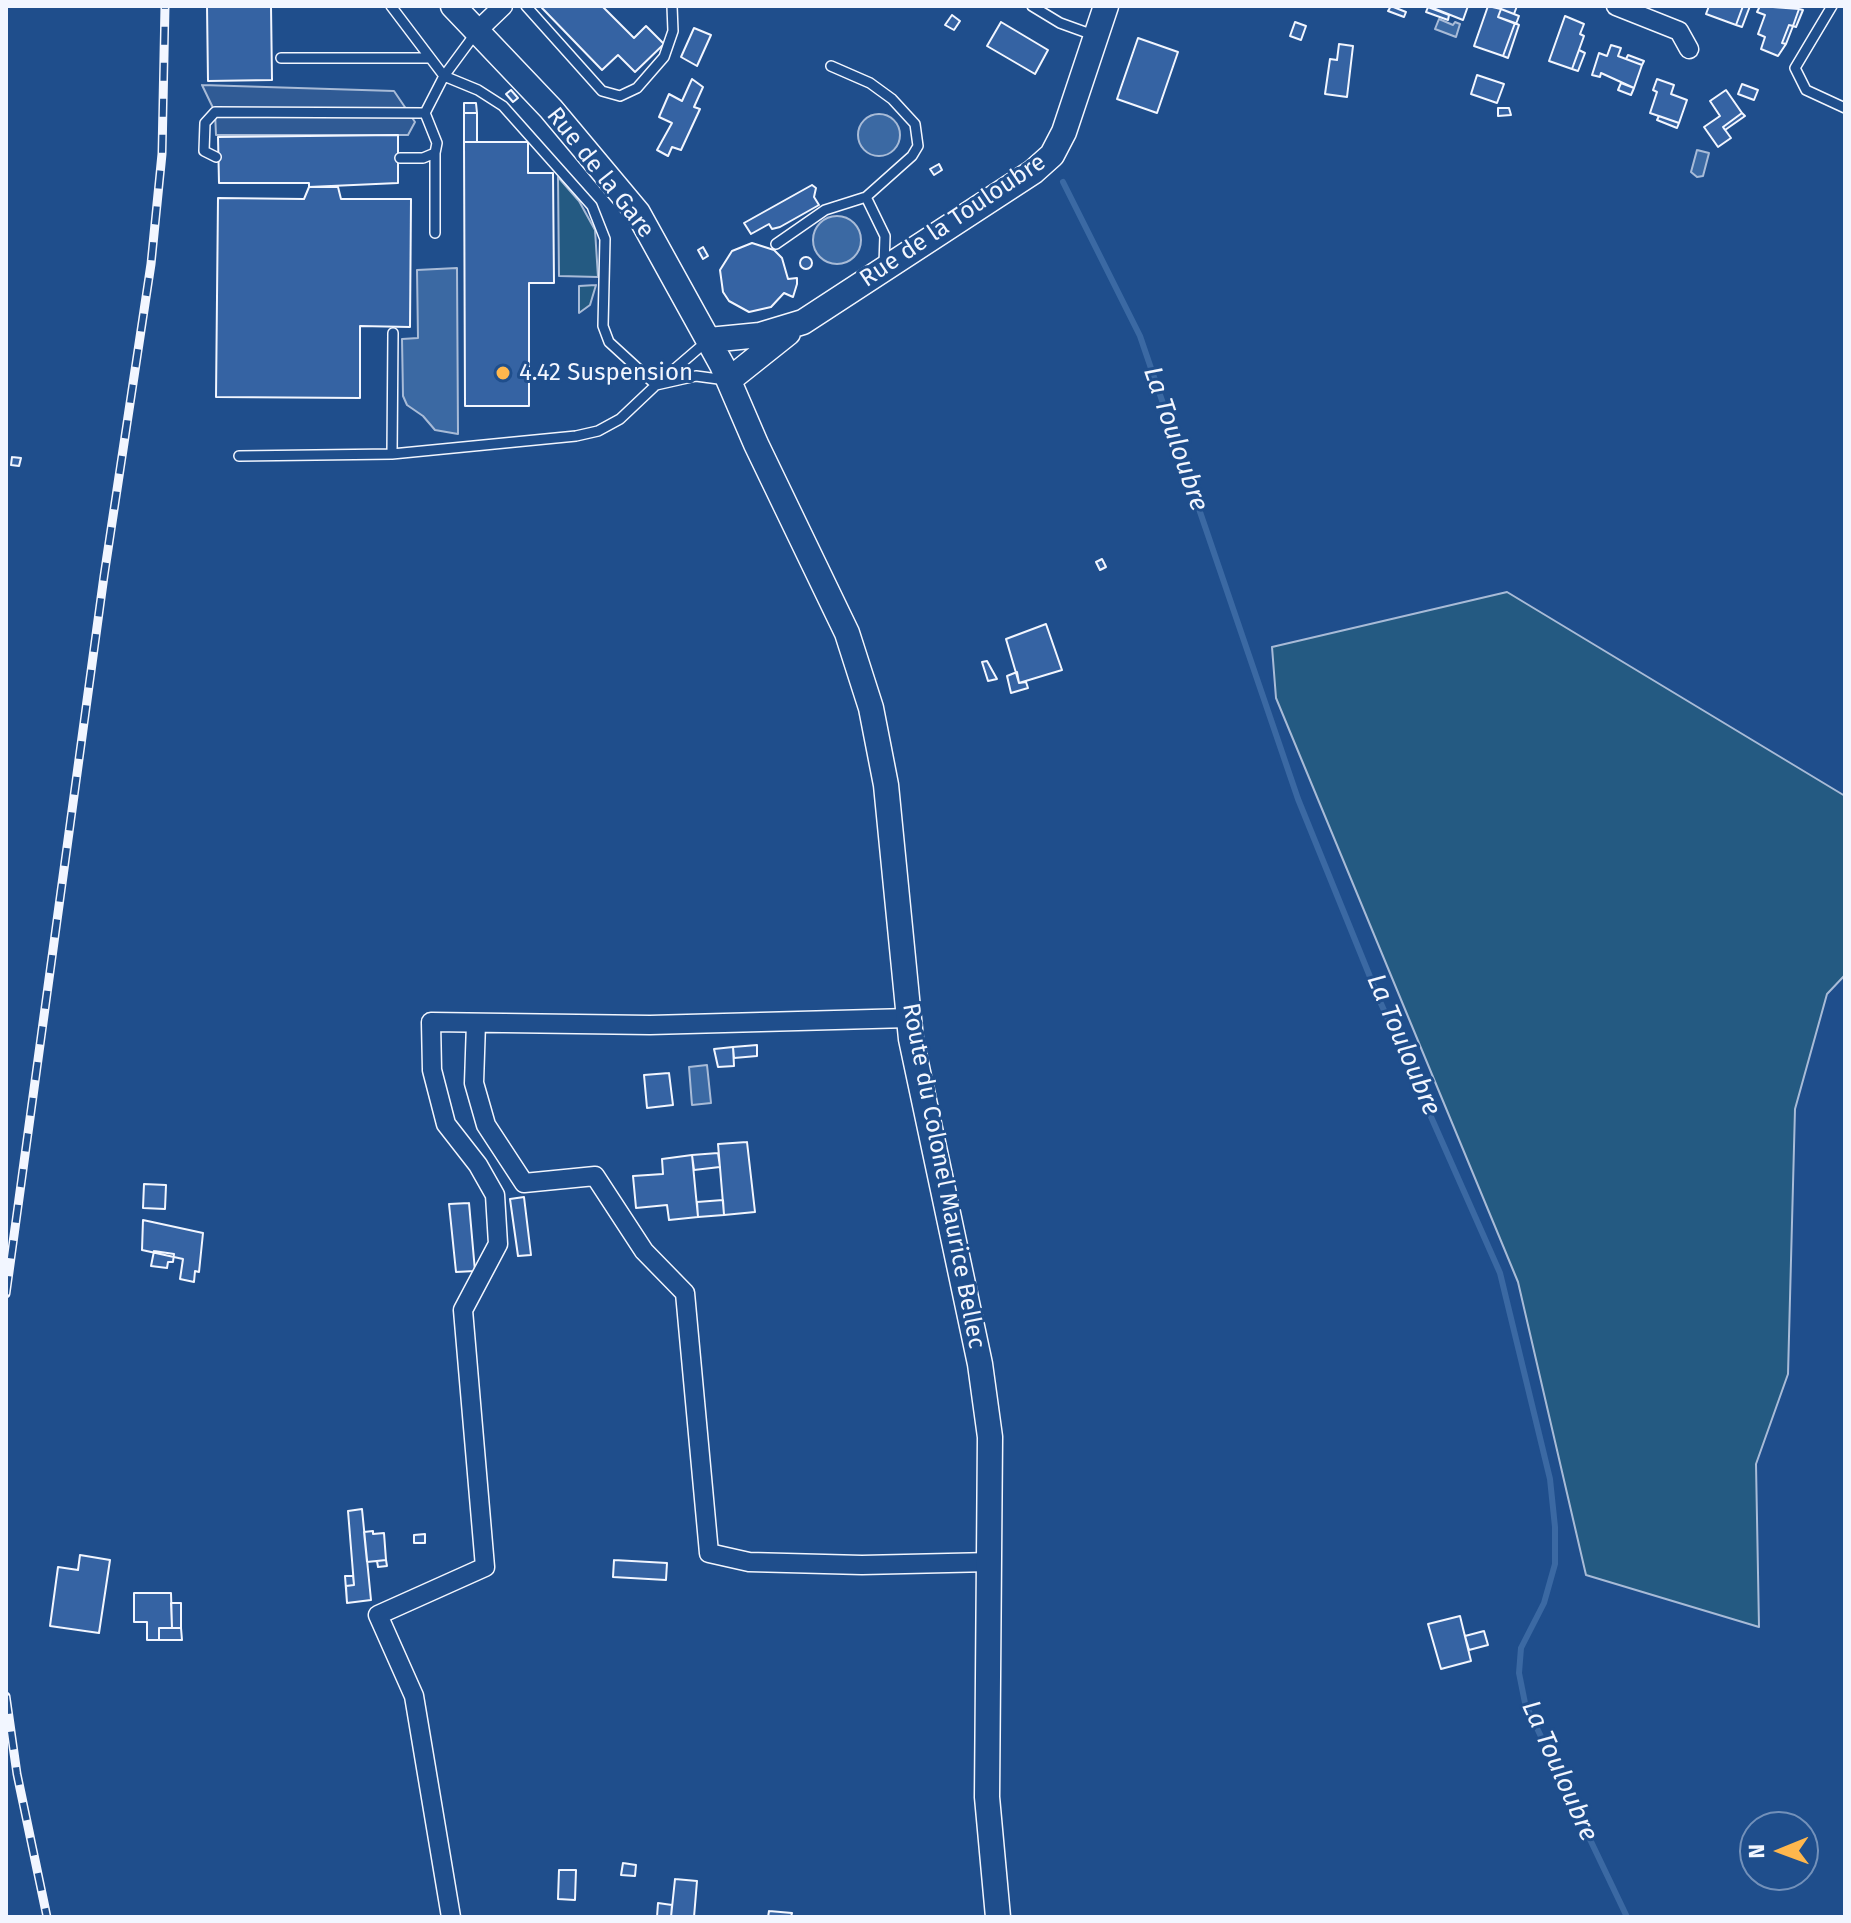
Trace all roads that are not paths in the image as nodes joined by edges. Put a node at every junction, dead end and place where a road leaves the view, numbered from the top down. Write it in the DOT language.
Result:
graph roads {
  1 [pos="391,6"];
  2 [pos="453,6"];
  3 [pos="503,6"];
  4 [pos="526,6"];
  5 [pos="672,6"];
  6 [pos="1032,6"];
  7 [pos="1106,6"];
  8 [pos="1616,6"];
  9 [pos="1832,6"];
  10 [pos="477,31"];
  11 [pos="1096,36"];
  12 [pos="1689,49"];
  13 [pos="281,58"];
  14 [pos="430,58"];
  15 [pos="831,66"];
  16 [pos="444,76"];
  17 [pos="1845,108"];
  18 [pos="425,113"];
  19 [pos="435,153"];
  20 [pos="216,157"];
  21 [pos="400,158"];
  22 [pos="866,197"];
  23 [pos="435,233"];
  24 [pos="776,244"];
  25 [pos="897,245"];
  26 [pos="803,322"];
  27 [pos="393,333"];
  28 [pos="709,340"];
  29 [pos="727,376"];
  30 [pos="656,385"];
  31 [pos="392,454"];
  32 [pos="239,456"];
  33 [pos="909,1018"];
  34 [pos="476,1023"];
  35 [pos="991,1562"];
  36 [pos="451,1917"];
  37 [pos="998,1917"];
  1 -- 14 [label="lane"];
  2 -- 10 [label="main road, Rue de la Gare"];
  3 -- 10 [label="street"];
  4 -- 5 [label="lane"];
  6 -- 11 [label="lane"];
  7 -- 11 [label="main road, Rue de la Touloubre"];
  8 -- 12 [label="street"];
  9 -- 17 [label="lane"];
  10 -- 16 [label="lane"];
  10 -- 28 [label="main road, Rue de la Gare"];
  11 -- 25 [label="main road, Rue de la Touloubre"];
  13 -- 14 [label="lane"];
  14 -- 16 [label="lane"];
  15 -- 22 [label="lane"];
  16 -- 18 [label="lane"];
  16 -- 30 [label="lane"];
  18 -- 19 [label="lane"];
  18 -- 20 [label="lane"];
  19 -- 21 [label="lane"];
  19 -- 23 [label="lane"];
  22 -- 24 [label="lane"];
  22 -- 25 [label="lane"];
  25 -- 26 [label="main road, Rue de la Touloubre"];
  26 -- 28 [label="main road, Rue de la Touloubre"];
  26 -- 29 [label="main road"];
  27 -- 31 [label="lane"];
  28 -- 29 [label="main road, Rue de la Gare"];
  28 -- 30 [label="lane"];
  29 -- 30 [label="lane"];
  29 -- 33 [label="main road, Route du Colonel Maurice Bellec"];
  30 -- 31 [label="lane"];
  31 -- 32 [label="lane"];
  33 -- 34 [label="street"];
  33 -- 35 [label="main road, Route du Colonel Maurice Bellec"];
  34 -- 35 [label="street"];
  34 -- 36 [label="street"];
  35 -- 37 [label="main road, Route du Colonel Maurice Bellec"];
}
